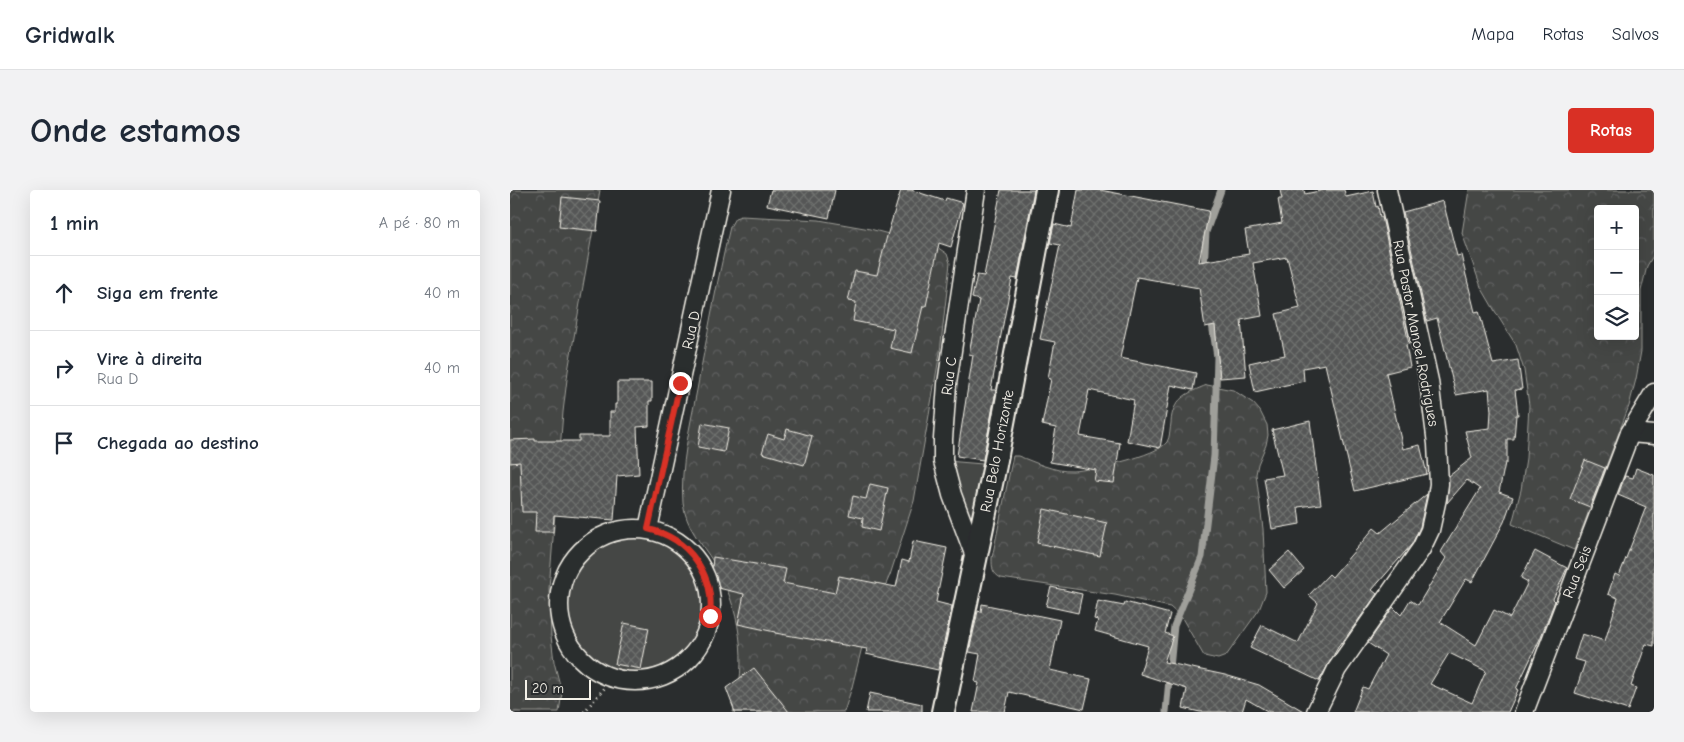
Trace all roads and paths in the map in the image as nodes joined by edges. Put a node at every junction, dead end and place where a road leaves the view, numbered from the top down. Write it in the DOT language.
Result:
graph roads {
  1 [pos="721,190"];
  2 [pos="976,190"];
  3 [pos="1047,190"];
  4 [pos="1387,190"];
  5 [pos="1654,394"];
  6 [pos="1630,433"];
  7 [pos="1654,435"];
  8 [pos="648,529"];
  9 [pos="976,559"];
  10 [pos="613,678"];
  11 [pos="584,712"];
  12 [pos="943,712"];
  13 [pos="1316,712"];
  14 [pos="1524,712"];
  1 -- 8 [label="street, Rua D"];
  2 -- 9 [label="street, Rua C"];
  3 -- 9 [label="street, Rua Belo Horizonte"];
  4 -- 13 [label="street, Rua Pastor Manoel Rodrigues"];
  5 -- 6 [label="street, Rua Seis"];
  6 -- 7 [label="street"];
  6 -- 14 [label="street, Rua Seis"];
  8 -- 10 [label="street"];
  8 -- 10 [label="street"];
  9 -- 12 [label="street, Rua Belo Horizonte"];
  10 -- 11 [label="path"];
}
